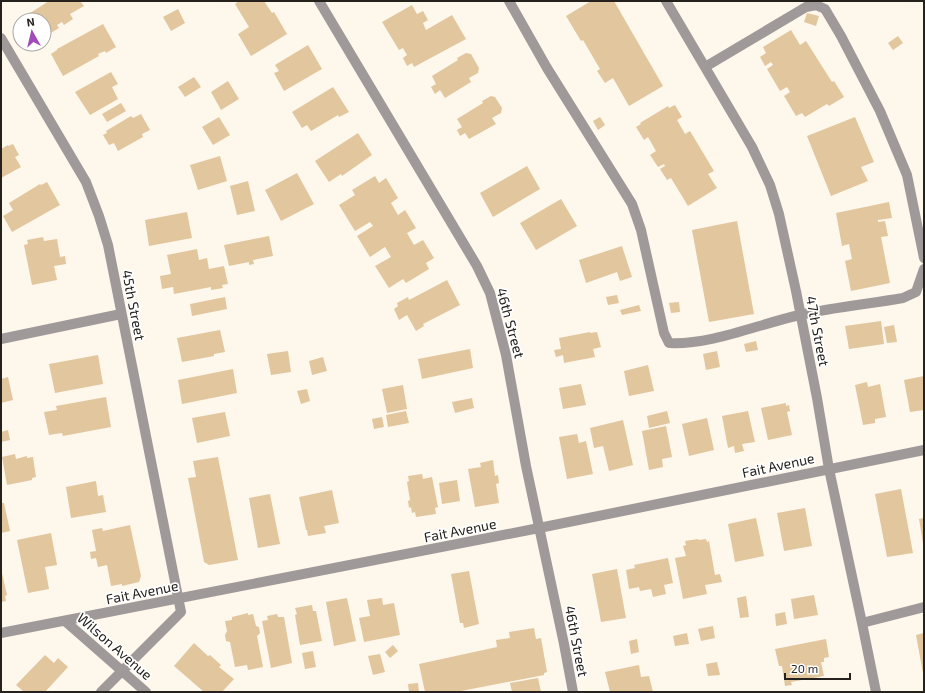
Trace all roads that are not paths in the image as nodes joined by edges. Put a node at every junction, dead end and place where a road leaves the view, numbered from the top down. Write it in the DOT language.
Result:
graph roads {
  1 [pos="319,1"];
  2 [pos="509,1"];
  3 [pos="666,1"];
  4 [pos="1,38"];
  5 [pos="705,67"];
  6 [pos="924,258"];
  7 [pos="924,269"];
  8 [pos="122,314"];
  9 [pos="801,315"];
  10 [pos="1,339"];
  11 [pos="924,450"];
  12 [pos="829,469"];
  13 [pos="539,528"];
  14 [pos="178,599"];
  15 [pos="924,607"];
  16 [pos="64,621"];
  17 [pos="862,623"];
  18 [pos="1,633"];
  19 [pos="122,671"];
  20 [pos="101,692"];
  21 [pos="146,692"];
  22 [pos="573,692"];
  23 [pos="876,692"];
  1 -- 13 [label="street, 46th Street"];
  2 -- 9 [label="street"];
  3 -- 5 [label="street, 47th Street"];
  4 -- 8 [label="street, 45th Street"];
  5 -- 6 [label="street"];
  5 -- 9 [label="street, 47th Street"];
  7 -- 9 [label="street"];
  8 -- 10 [label="street"];
  8 -- 14 [label="street, 45th Street"];
  9 -- 12 [label="street, 47th Street"];
  11 -- 12 [label="street, Fait Avenue"];
  12 -- 13 [label="street, Fait Avenue"];
  12 -- 17 [label="street, 47th Street"];
  13 -- 14 [label="street, Fait Avenue"];
  13 -- 22 [label="street, 46th Street"];
  14 -- 16 [label="street, Fait Avenue"];
  14 -- 19 [label="street, 45th Street"];
  15 -- 17 [label="street"];
  16 -- 18 [label="street, Fait Avenue"];
  16 -- 19 [label="street, Wilson Avenue"];
  17 -- 23 [label="street, 47th Street"];
  19 -- 20 [label="street"];
  19 -- 21 [label="street, Wilson Avenue"];
}
